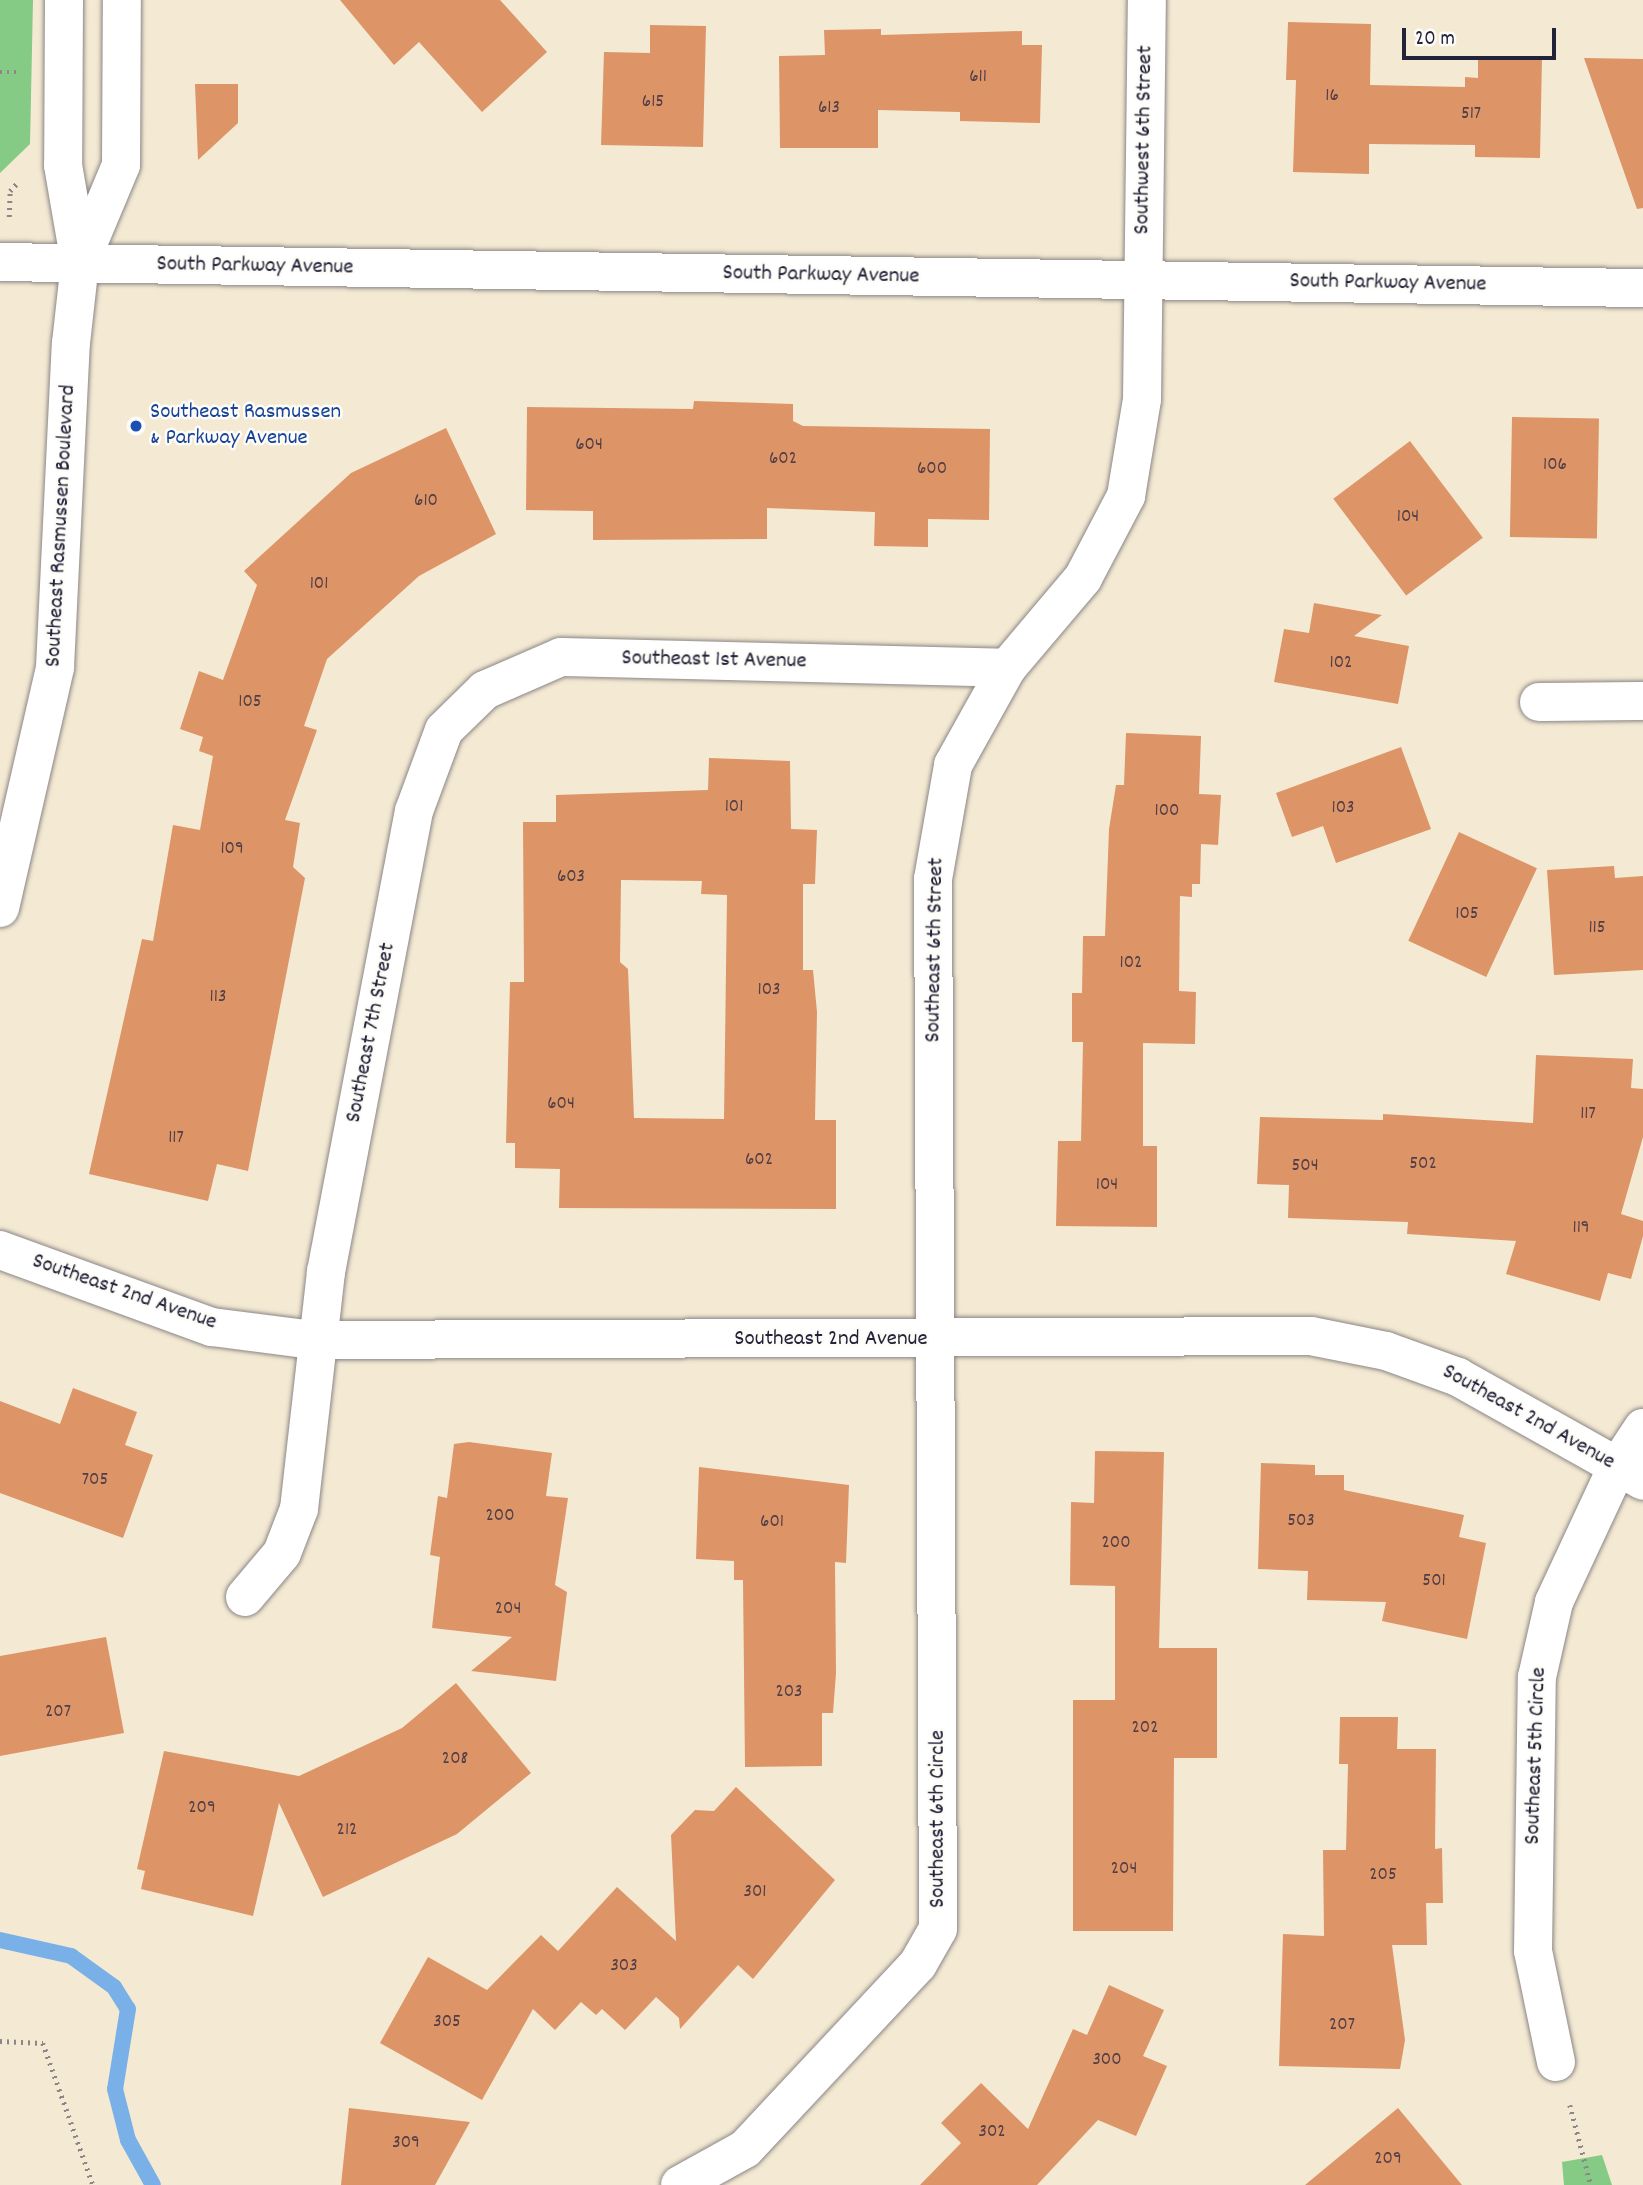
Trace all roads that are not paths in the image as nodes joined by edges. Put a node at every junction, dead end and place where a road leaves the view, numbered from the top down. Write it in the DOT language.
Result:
graph roads {
  1 [pos="64,0"];
  2 [pos="122,0"];
  3 [pos="1147,0"];
  4 [pos="3,262"];
  5 [pos="80,263"];
  6 [pos="1143,280"];
  7 [pos="1643,288"];
  8 [pos="1007,668"];
  9 [pos="1643,701"];
  10 [pos="1539,702"];
  11 [pos="444,730"];
  12 [pos="0,908"];
  13 [pos="0,1250"];
  14 [pos="936,1339"];
  15 [pos="314,1340"];
  16 [pos="1643,1428"];
  17 [pos="1630,1474"];
  18 [pos="245,1597"];
  19 [pos="1556,2062"];
  20 [pos="680,2185"];
  1 -- 5 [label="street"];
  2 -- 5 [label="street"];
  3 -- 6 [label="street, Southwest 6th Street"];
  4 -- 5 [label="street, South Parkway Avenue"];
  5 -- 6 [label="street, South Parkway Avenue"];
  5 -- 12 [label="street, Southeast Rasmussen Boulevard"];
  6 -- 7 [label="street, South Parkway Avenue"];
  6 -- 8 [label="street, Southeast 6th Street"];
  8 -- 11 [label="street, Southeast 1st Avenue"];
  8 -- 14 [label="street, Southeast 6th Street"];
  9 -- 10 [label="street"];
  11 -- 15 [label="street, Southeast 7th Street"];
  13 -- 15 [label="street, Southeast 2nd Avenue"];
  14 -- 15 [label="street, Southeast 2nd Avenue"];
  14 -- 17 [label="street, Southeast 2nd Avenue"];
  14 -- 20 [label="street, Southeast 6th Circle"];
  15 -- 18 [label="street, Southeast 7th Street"];
  16 -- 17 [label="street, Southeast 5th Circle"];
  17 -- 19 [label="street, Southeast 5th Circle"];
}
